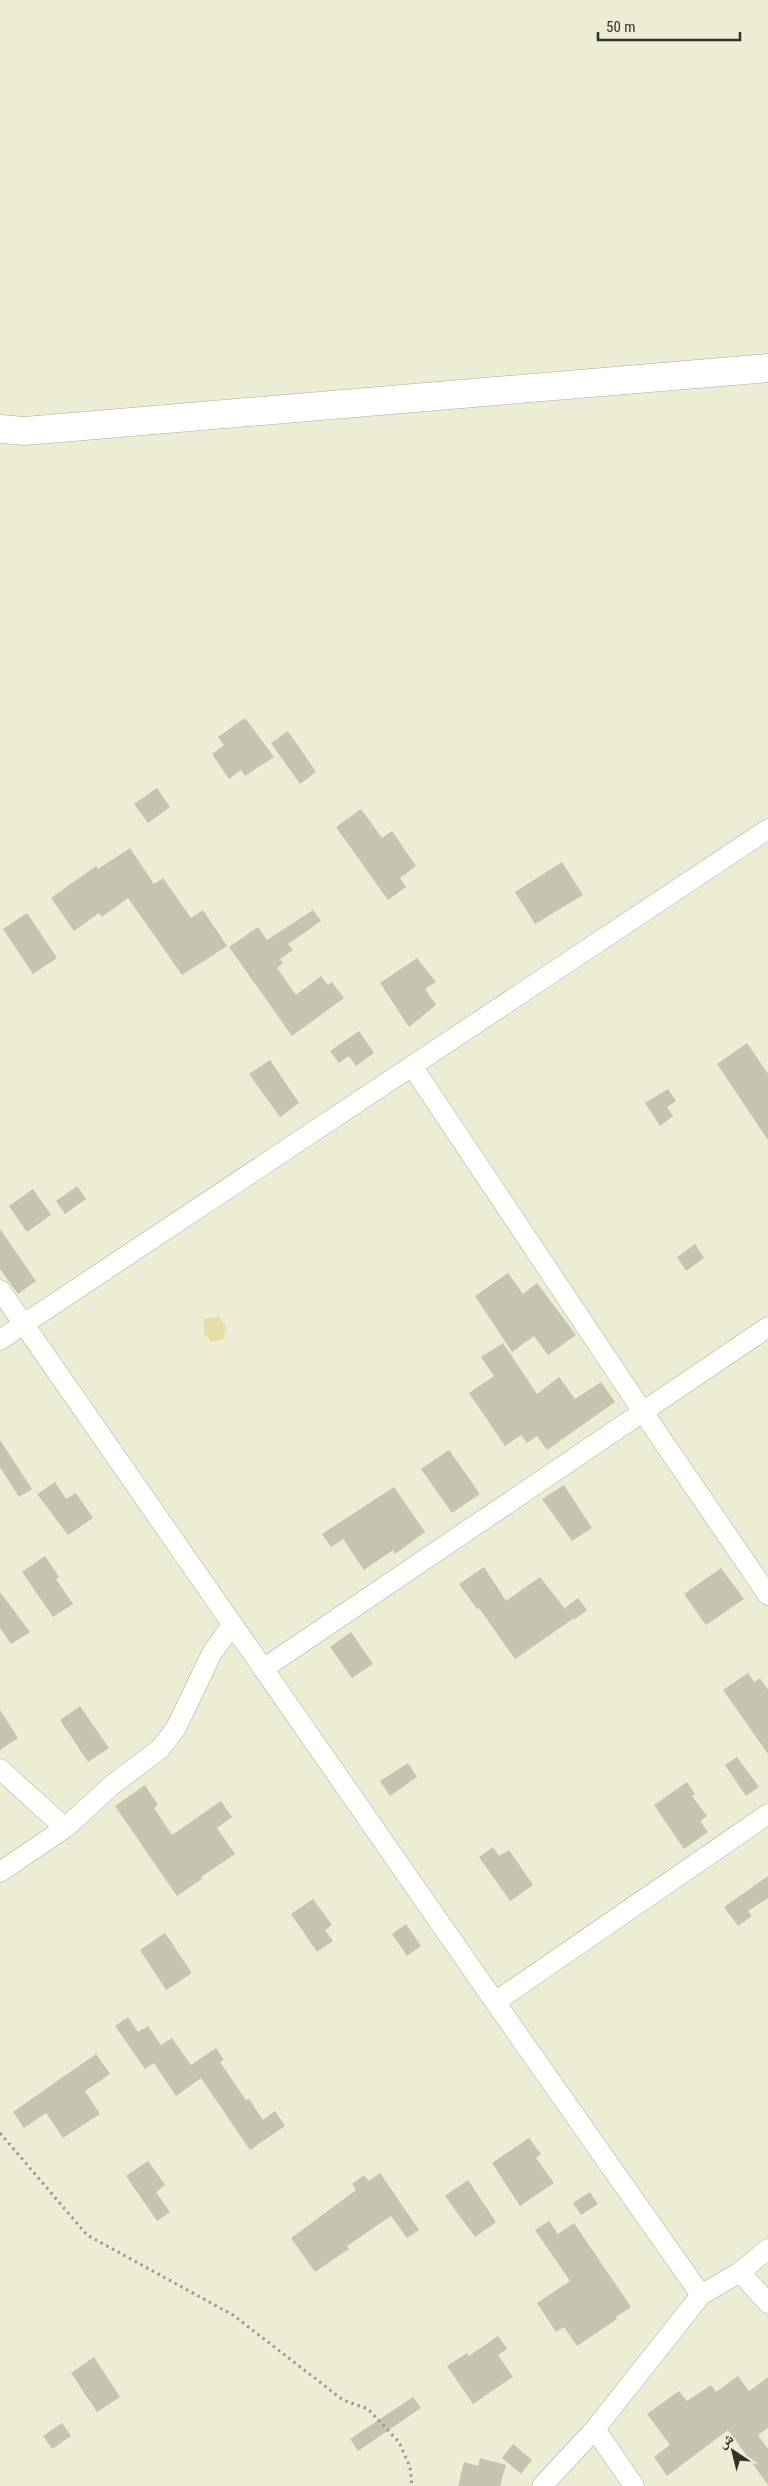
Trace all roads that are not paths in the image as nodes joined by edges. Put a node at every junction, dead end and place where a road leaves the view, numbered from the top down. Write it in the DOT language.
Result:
graph roads {
  1 [pos="768,368"];
  2 [pos="0,430"];
  3 [pos="768,829"];
  4 [pos="412,1066"];
  5 [pos="0,1290"];
  6 [pos="23,1324"];
  7 [pos="768,1327"];
  8 [pos="0,1340"];
  9 [pos="642,1412"];
  10 [pos="768,1595"];
  11 [pos="232,1625"];
  12 [pos="263,1669"];
  13 [pos="0,1769"];
  14 [pos="768,1814"];
  15 [pos="66,1828"];
  16 [pos="0,1872"];
  17 [pos="495,2002"];
  18 [pos="768,2249"];
  19 [pos="740,2272"];
  20 [pos="702,2295"];
  21 [pos="768,2303"];
  22 [pos="595,2429"];
  23 [pos="542,2486"];
  24 [pos="634,2486"];
  1 -- 2 [label="main road"];
  3 -- 4 [label="street"];
  4 -- 6 [label="street"];
  4 -- 9 [label="street"];
  5 -- 6 [label="street"];
  6 -- 8 [label="street"];
  6 -- 11 [label="street"];
  7 -- 9 [label="street"];
  9 -- 10 [label="street"];
  9 -- 12 [label="street"];
  11 -- 12 [label="street"];
  11 -- 15 [label="street"];
  12 -- 17 [label="street"];
  13 -- 15 [label="street"];
  14 -- 17 [label="street"];
  15 -- 16 [label="street"];
  17 -- 20 [label="street"];
  18 -- 19 [label="street"];
  19 -- 20 [label="street"];
  19 -- 21 [label="street"];
  20 -- 22 [label="street"];
  22 -- 23 [label="street"];
  22 -- 24 [label="street"];
}
